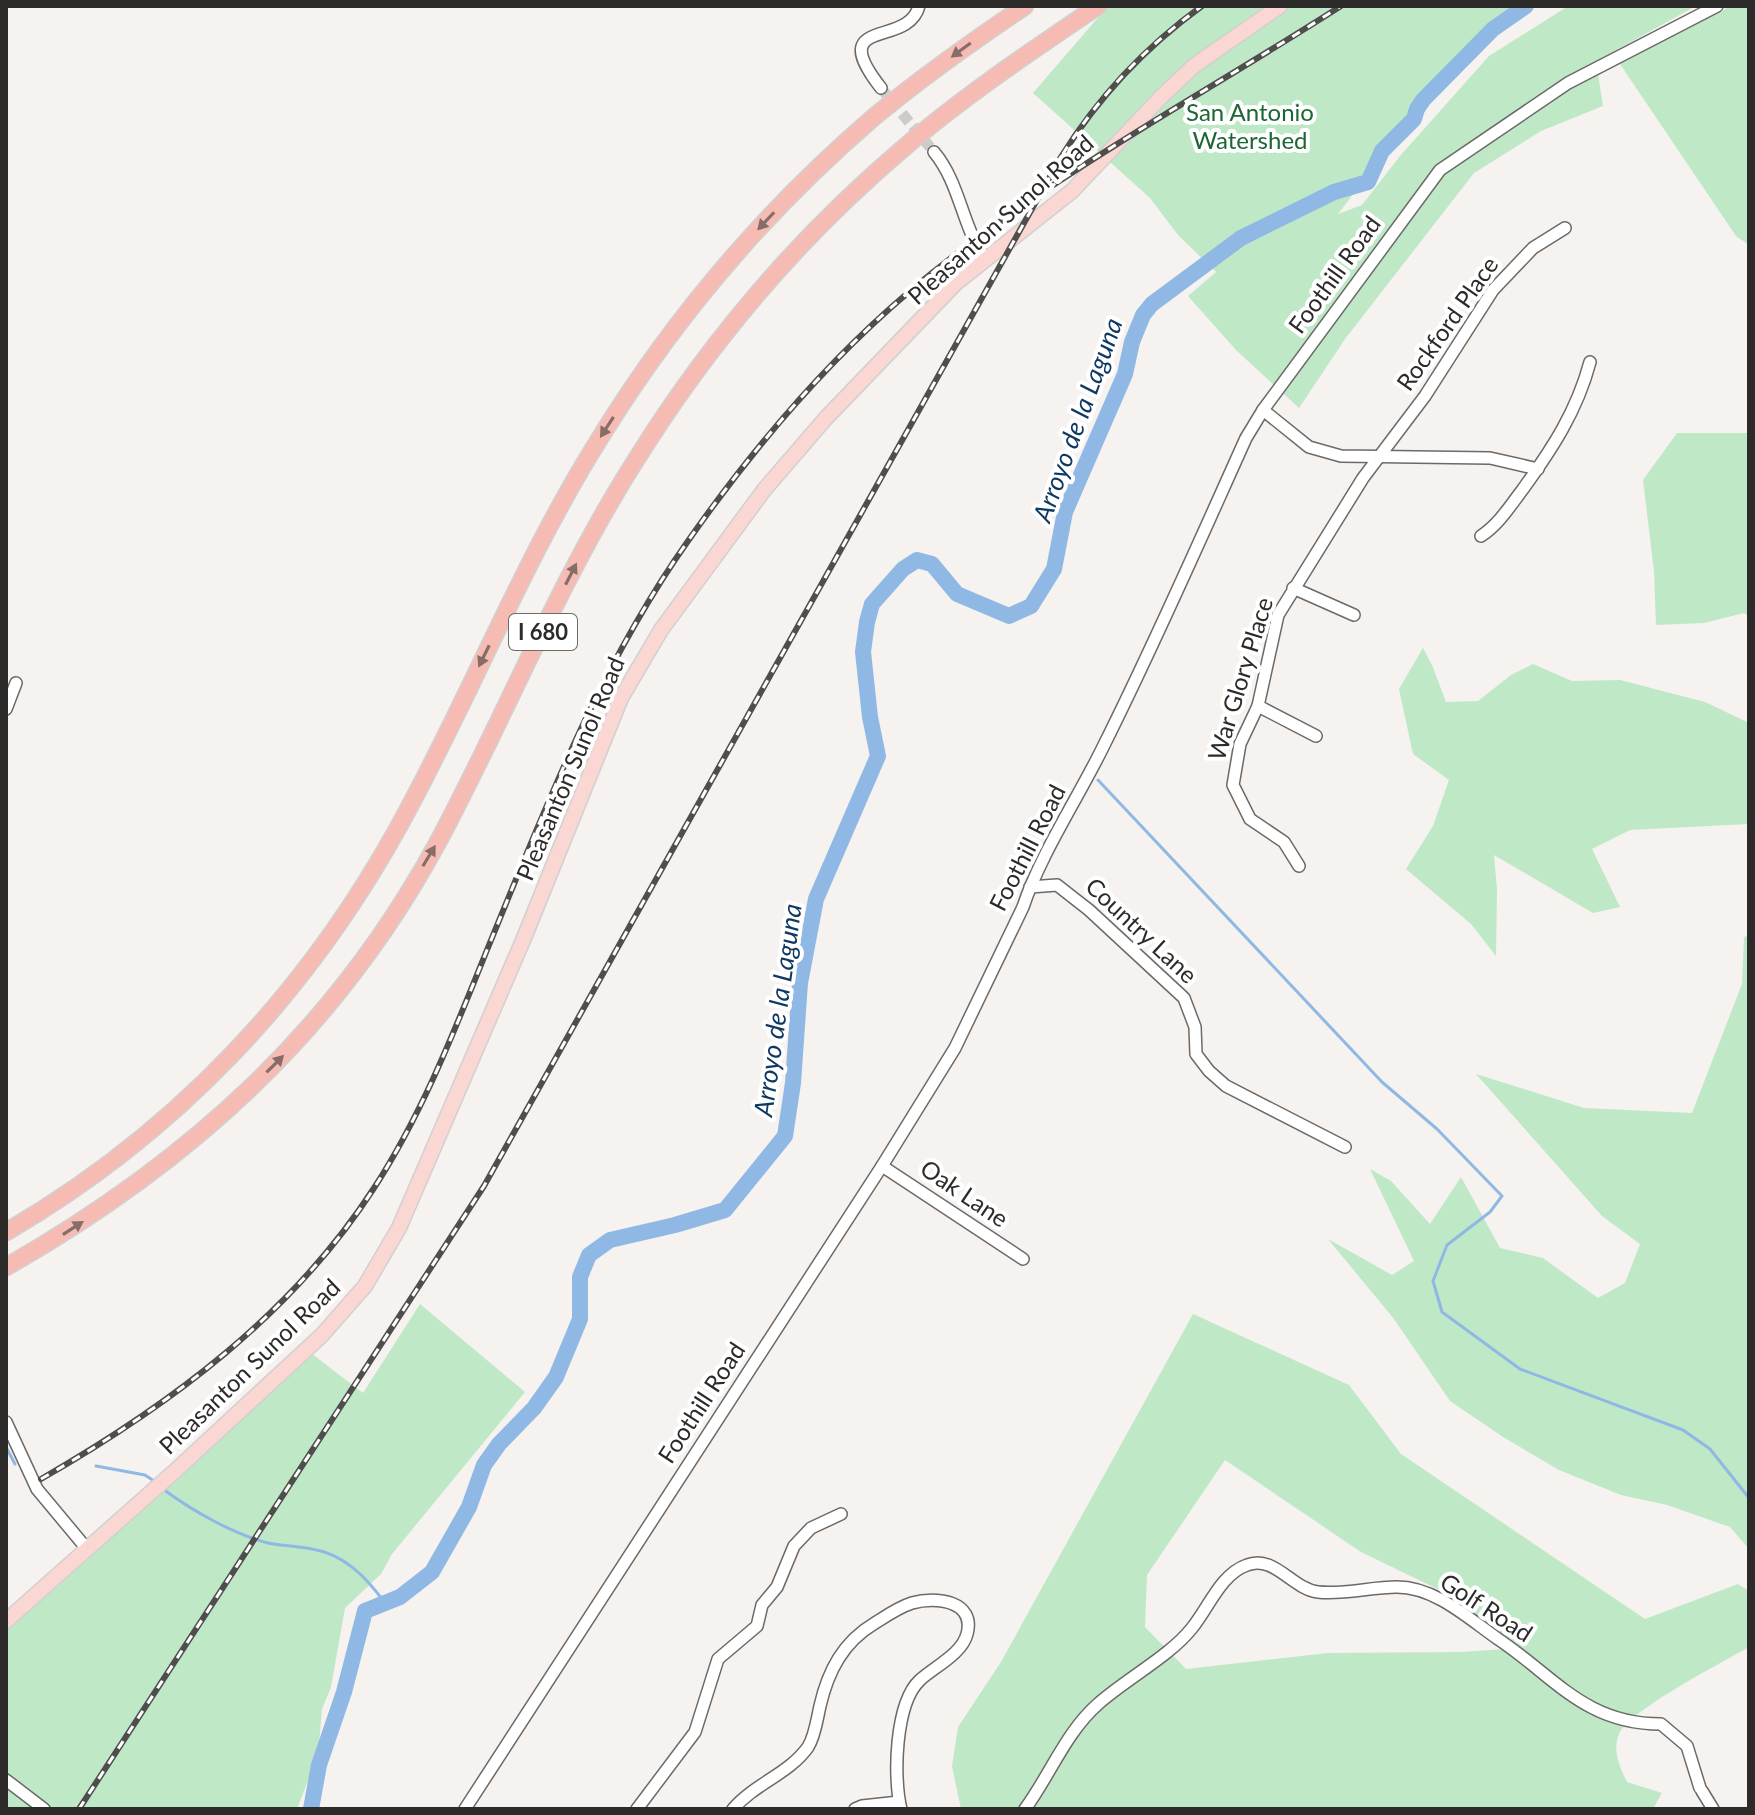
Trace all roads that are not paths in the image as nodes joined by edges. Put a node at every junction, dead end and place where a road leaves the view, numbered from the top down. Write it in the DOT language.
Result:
graph roads {
  1 [pos="919,6"];
  2 [pos="1025,6"];
  3 [pos="1098,6"];
  4 [pos="1280,6"];
  5 [pos="1717,6"];
  6 [pos="881,88"];
  7 [pos="934,152"];
  8 [pos="1565,228"];
  9 [pos="985,259"];
  10 [pos="1590,362"];
  11 [pos="1263,410"];
  12 [pos="1377,457"];
  13 [pos="1538,469"];
  14 [pos="1481,536"];
  15 [pos="1293,588"];
  16 [pos="1354,615"];
  17 [pos="16,683"];
  18 [pos="1258,706"];
  19 [pos="6,709"];
  20 [pos="1316,736"];
  21 [pos="1299,866"];
  22 [pos="1030,887"];
  23 [pos="1345,1147"];
  24 [pos="882,1166"];
  25 [pos="6,1232"];
  26 [pos="1023,1259"];
  27 [pos="6,1267"];
  28 [pos="6,1422"];
  29 [pos="841,1514"];
  30 [pos="87,1549"];
  31 [pos="6,1621"];
  32 [pos="6,1780"];
  33 [pos="900,1806"];
  34 [pos="44,1809"];
  35 [pos="465,1809"];
  36 [pos="637,1809"];
  37 [pos="733,1809"];
  38 [pos="855,1809"];
  39 [pos="1025,1809"];
  40 [pos="1713,1809"];
  1 -- 6 [label="street"];
  2 -- 25 [label="highway, I 680, one-way"];
  27 -- 3 [label="highway, I 680, one-way"];
  4 -- 9 [label="main road, Pleasanton Sunol Road"];
  5 -- 11 [label="street, Foothill Road"];
  7 -- 9 [label="street"];
  8 -- 12 [label="street, Rockford Place"];
  9 -- 30 [label="main road, Pleasanton Sunol Road"];
  10 -- 13 [label="street"];
  11 -- 12 [label="street"];
  11 -- 22 [label="street, Foothill Road"];
  12 -- 13 [label="street"];
  12 -- 15 [label="street, War Glory Place"];
  13 -- 14 [label="street"];
  15 -- 16 [label="street"];
  15 -- 18 [label="street, War Glory Place"];
  17 -- 19 [label="street"];
  18 -- 20 [label="street"];
  18 -- 21 [label="street, War Glory Place"];
  22 -- 23 [label="street, Country Lane"];
  22 -- 24 [label="street, Foothill Road"];
  24 -- 26 [label="street, Oak Lane"];
  24 -- 35 [label="street, Foothill Road"];
  28 -- 30 [label="street"];
  29 -- 36 [label="street"];
  30 -- 31 [label="main road, Pleasanton Sunol Road"];
  32 -- 34 [label="street"];
  33 -- 37 [label="street"];
  33 -- 38 [label="street"];
  39 -- 40 [label="street, Golf Road"];
}
